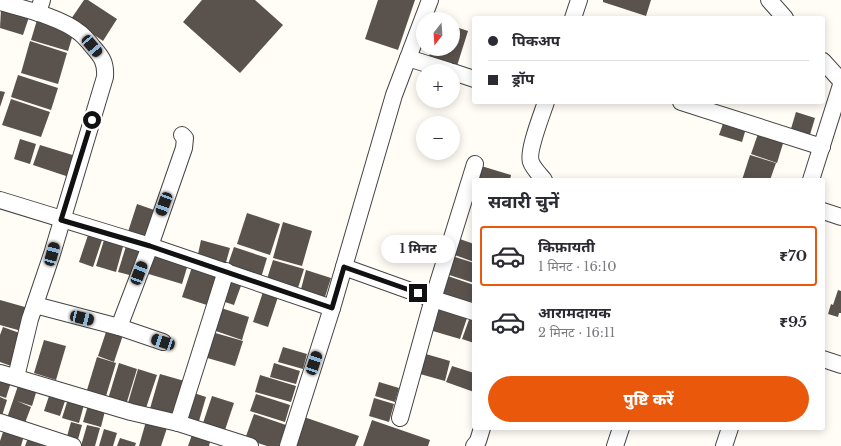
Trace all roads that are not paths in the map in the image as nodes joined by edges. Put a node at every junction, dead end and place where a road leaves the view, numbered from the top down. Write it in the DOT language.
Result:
graph roads {
  1 [pos="430,0"];
  2 [pos="579,0"];
  3 [pos="769,0"];
  4 [pos="0,2"];
  5 [pos="40,7"];
  6 [pos="574,16"];
  7 [pos="783,16"];
  8 [pos="408,58"];
  9 [pos="825,63"];
  10 [pos="427,64"];
  11 [pos="460,74"];
  12 [pos="472,78"];
  13 [pos="841,81"];
  14 [pos="841,85"];
  15 [pos="545,104"];
  16 [pos="687,104"];
  17 [pos="182,135"];
  18 [pos="822,147"];
  19 [pos="475,164"];
  20 [pos="542,178"];
  21 [pos="813,178"];
  22 [pos="0,200"];
  23 [pos="825,212"];
  24 [pos="841,217"];
  25 [pos="61,220"];
  26 [pos="150,246"];
  27 [pos="344,267"];
  28 [pos="226,271"];
  29 [pos="432,299"];
  30 [pos="35,305"];
  31 [pos="332,308"];
  32 [pos="472,311"];
  33 [pos="119,327"];
  34 [pos="163,342"];
  35 [pos="825,360"];
  36 [pos="841,365"];
  37 [pos="0,373"];
  38 [pos="16,377"];
  39 [pos="400,418"];
  40 [pos="178,423"];
  41 [pos="1,426"];
  42 [pos="482,430"];
  43 [pos="620,430"];
  44 [pos="729,430"];
  45 [pos="478,445"];
  46 [pos="73,446"];
  47 [pos="250,446"];
  48 [pos="288,446"];
  49 [pos="615,446"];
  50 [pos="724,446"];
  1 -- 8 [label="street"];
  2 -- 6 [label="street"];
  3 -- 7 [label="street"];
  4 -- 5 [label="street"];
  5 -- 25 [label="street"];
  8 -- 10 [label="street"];
  8 -- 27 [label="street"];
  9 -- 13 [label="street"];
  11 -- 12 [label="street"];
  14 -- 18 [label="street"];
  15 -- 20 [label="street"];
  16 -- 18 [label="street"];
  17 -- 26 [label="street"];
  18 -- 21 [label="street"];
  19 -- 29 [label="street"];
  22 -- 25 [label="street"];
  23 -- 24 [label="street"];
  25 -- 26 [label="street"];
  25 -- 30 [label="street"];
  26 -- 28 [label="street"];
  26 -- 33 [label="street"];
  27 -- 29 [label="street"];
  27 -- 31 [label="street"];
  28 -- 31 [label="street"];
  28 -- 40 [label="street"];
  29 -- 32 [label="street"];
  29 -- 39 [label="street"];
  30 -- 33 [label="street"];
  30 -- 38 [label="street"];
  31 -- 48 [label="street"];
  33 -- 34 [label="street"];
  35 -- 36 [label="street"];
  37 -- 38 [label="street"];
  38 -- 40 [label="street"];
  40 -- 47 [label="street"];
  41 -- 46 [label="street"];
  42 -- 45 [label="street"];
  43 -- 49 [label="street"];
  44 -- 50 [label="street"];
}
